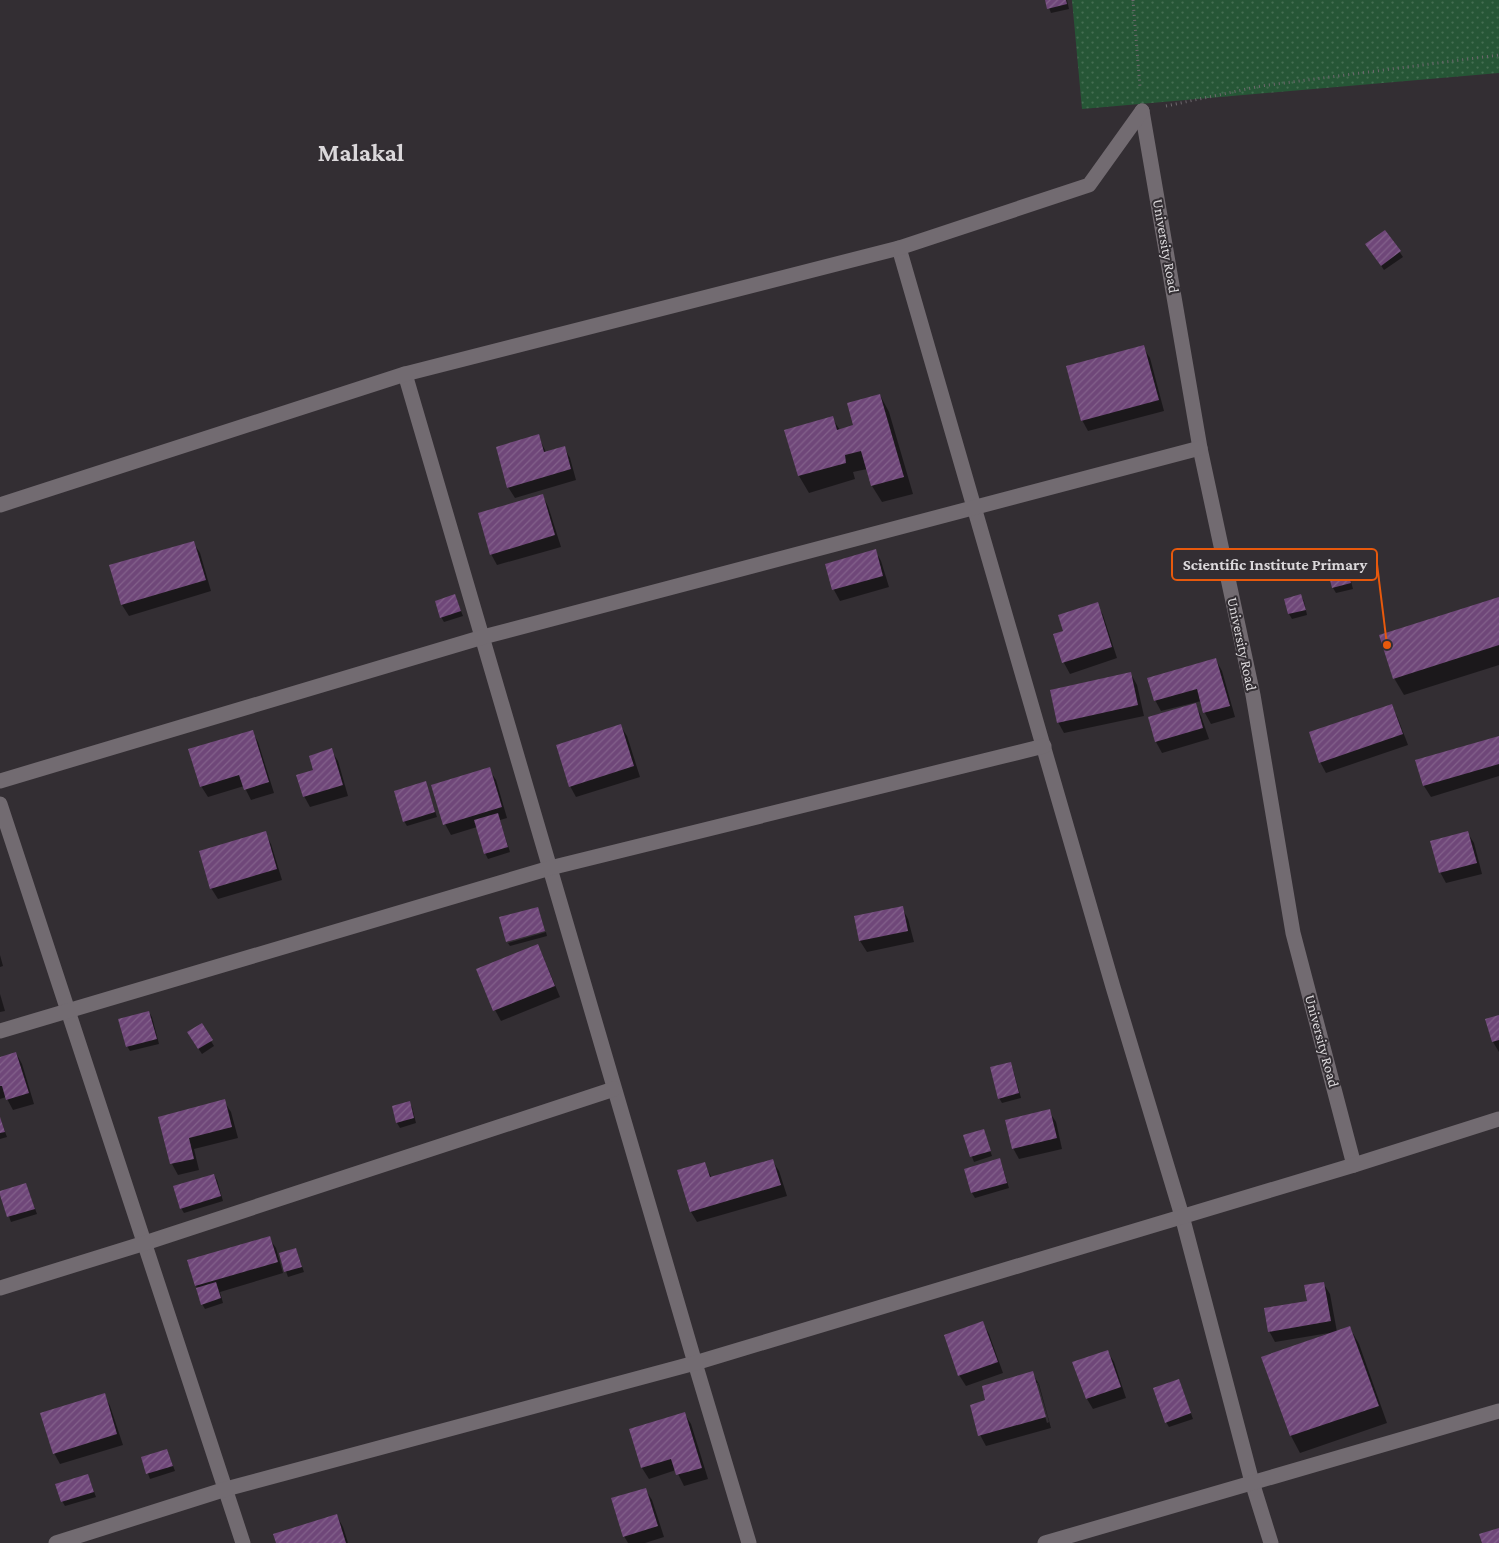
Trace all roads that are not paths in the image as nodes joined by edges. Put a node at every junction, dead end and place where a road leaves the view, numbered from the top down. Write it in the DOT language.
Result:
graph roads {
  1 [pos="899,248"];
  2 [pos="405,374"];
  3 [pos="1200,448"];
  4 [pos="0,505"];
  5 [pos="975,508"];
  6 [pos="482,638"];
  7 [pos="1044,746"];
  8 [pos="0,781"];
  9 [pos="0,804"];
  10 [pos="550,868"];
  11 [pos="68,1011"];
  12 [pos="0,1031"];
  13 [pos="614,1089"];
  14 [pos="1499,1119"];
  15 [pos="1354,1165"];
  16 [pos="1182,1216"];
  17 [pos="145,1243"];
  18 [pos="0,1288"];
  19 [pos="695,1363"];
  20 [pos="1499,1411"];
  21 [pos="1252,1482"];
  22 [pos="226,1489"];
  23 [pos="56,1543"];
  24 [pos="243,1543"];
  25 [pos="749,1543"];
  26 [pos="1045,1543"];
  27 [pos="1270,1543"];
  1 -- 2 [label="street"];
  1 -- 3 [label="street, University Road"];
  1 -- 5 [label="street"];
  2 -- 4 [label="street"];
  2 -- 6 [label="street"];
  3 -- 5 [label="street"];
  3 -- 15 [label="street, University Road"];
  5 -- 6 [label="street"];
  5 -- 7 [label="street"];
  6 -- 8 [label="street"];
  6 -- 10 [label="street"];
  7 -- 10 [label="street"];
  7 -- 16 [label="street"];
  9 -- 11 [label="street"];
  10 -- 11 [label="street"];
  10 -- 13 [label="street"];
  11 -- 12 [label="street"];
  11 -- 17 [label="street"];
  13 -- 17 [label="street"];
  13 -- 19 [label="street"];
  14 -- 15 [label="street"];
  15 -- 16 [label="street"];
  16 -- 19 [label="street"];
  16 -- 21 [label="street"];
  17 -- 18 [label="street"];
  17 -- 22 [label="street"];
  19 -- 22 [label="street"];
  19 -- 25 [label="street"];
  20 -- 21 [label="street"];
  21 -- 26 [label="street"];
  21 -- 27 [label="street"];
  22 -- 23 [label="street"];
  22 -- 24 [label="street"];
}
